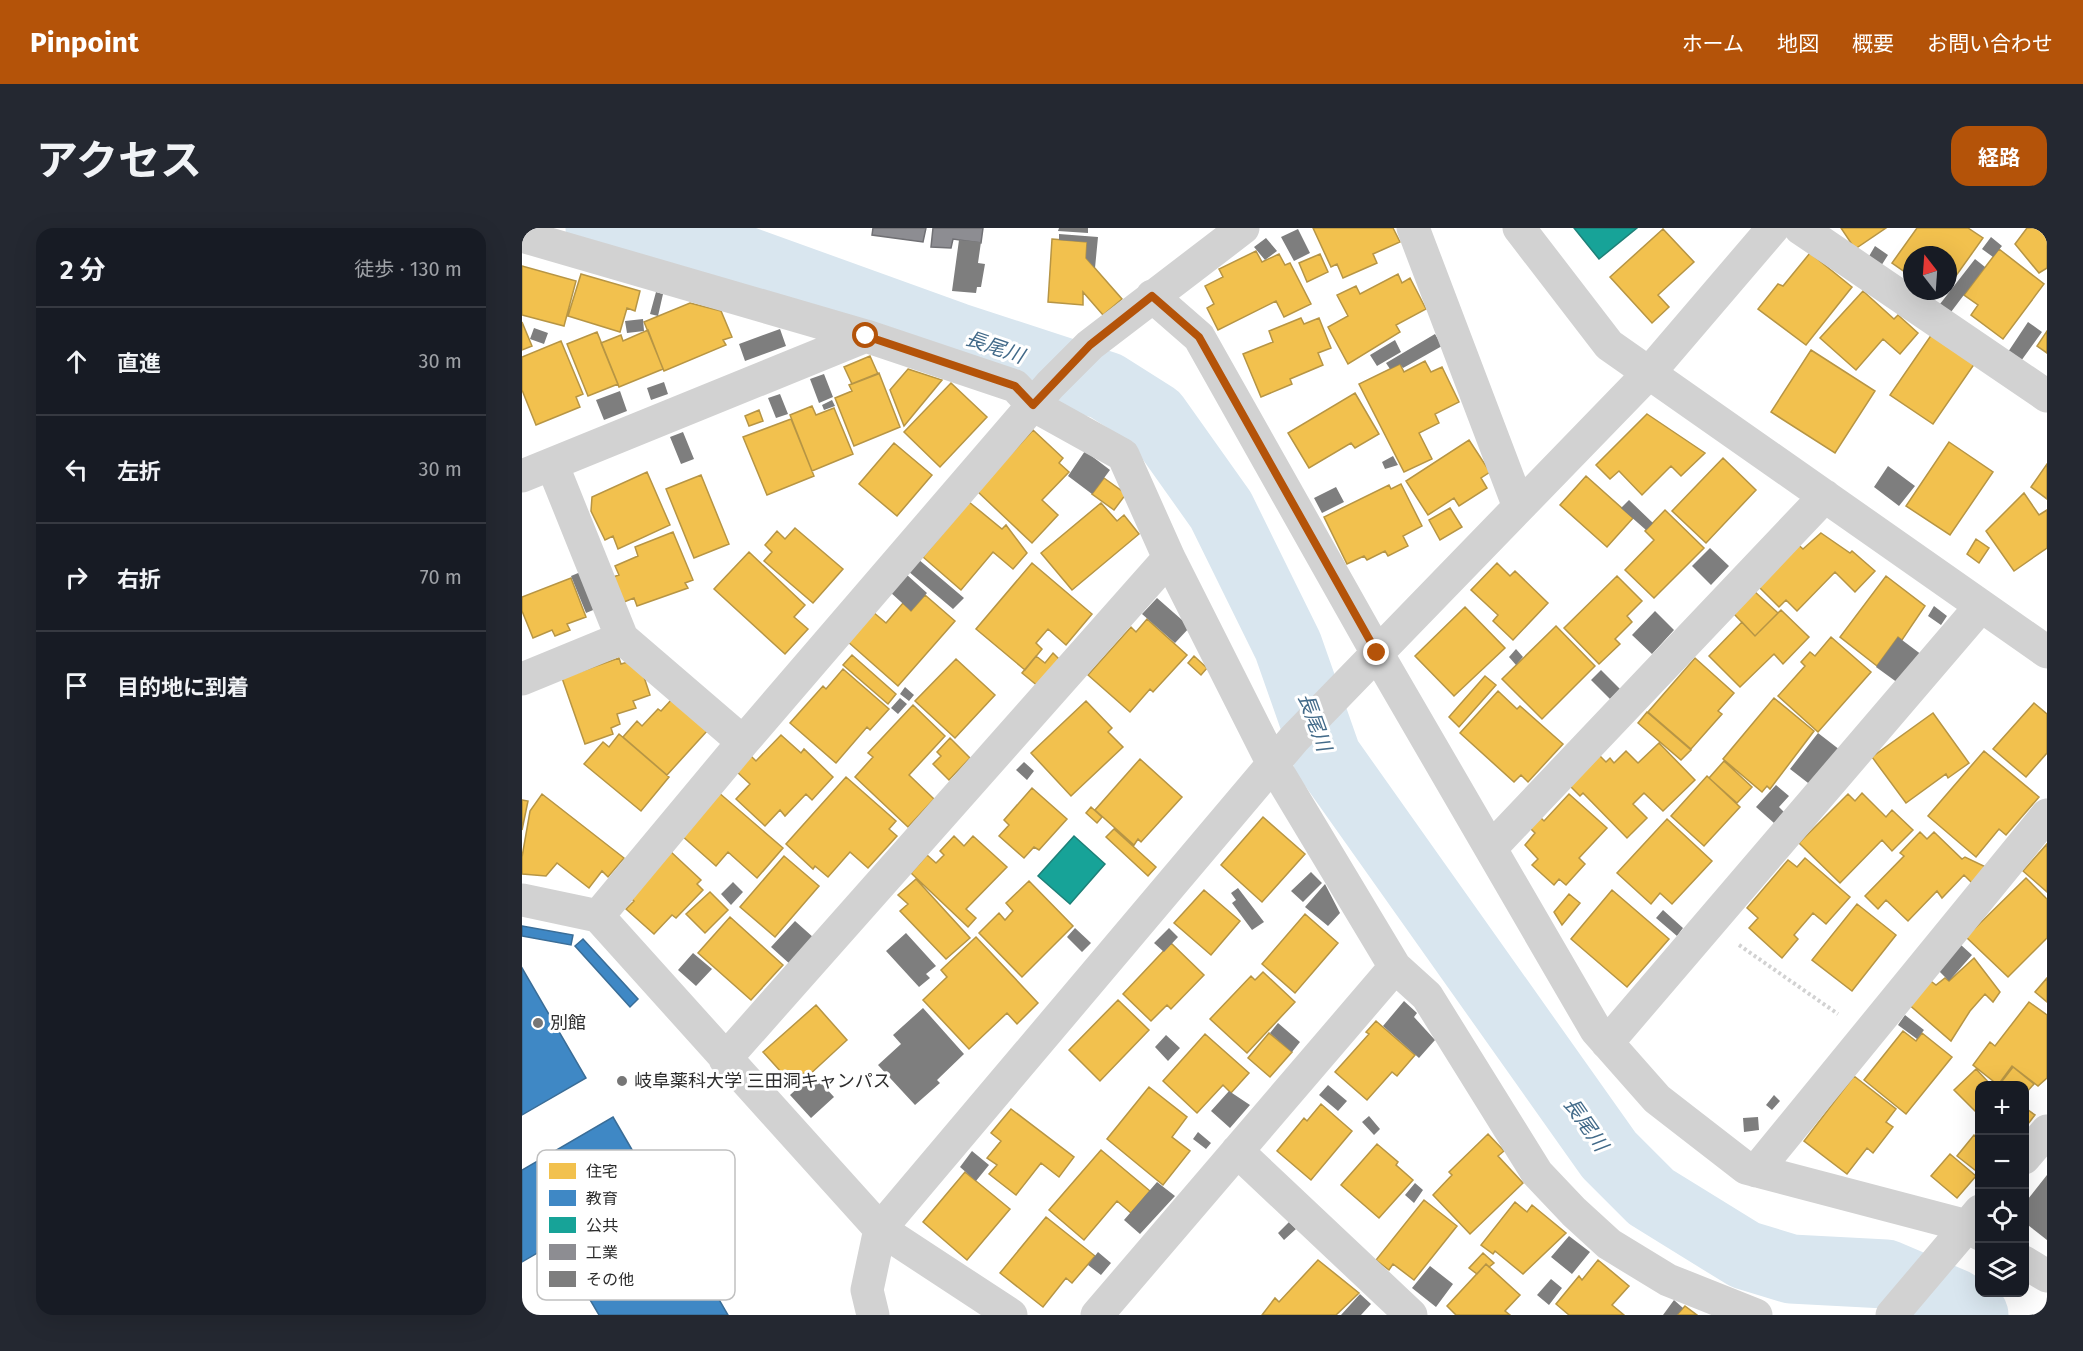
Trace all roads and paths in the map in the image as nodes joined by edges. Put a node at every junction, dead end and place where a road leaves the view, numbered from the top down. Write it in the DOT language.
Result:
graph roads {
  1 [pos="1243,228"];
  2 [pos="1413,228"];
  3 [pos="1519,228"];
  4 [pos="1773,228"];
  5 [pos="1800,228"];
  6 [pos="522,236"];
  7 [pos="1152,296"];
  8 [pos="866,336"];
  9 [pos="1649,373"];
  10 [pos="1042,395"];
  11 [pos="2047,396"];
  12 [pos="552,464"];
  13 [pos="522,476"];
  14 [pos="1825,496"];
  15 [pos="1519,507"];
  16 [pos="1169,558"];
  17 [pos="1981,606"];
  18 [pos="622,638"];
  19 [pos="2047,652"];
  20 [pos="1377,653"];
  21 [pos="522,679"];
  22 [pos="743,742"];
  23 [pos="1273,764"];
  24 [pos="2047,815"];
  25 [pos="1491,848"];
  26 [pos="522,900"];
  27 [pos="598,916"];
  28 [pos="1708,924"];
  29 [pos="1395,967"];
  30 [pos="1868,1034"];
  31 [pos="1607,1042"];
  32 [pos="725,1059"];
  33 [pos="2047,1131"];
  34 [pos="1238,1151"];
  35 [pos="2029,1153"];
  36 [pos="1756,1171"];
  37 [pos="1975,1224"];
  38 [pos="880,1229"];
  39 [pos="2029,1265"];
  40 [pos="2047,1276"];
  41 [pos="1895,1311"];
  42 [pos="873,1315"];
  43 [pos="1011,1315"];
  44 [pos="1097,1315"];
  45 [pos="1411,1315"];
  46 [pos="1756,1315"];
  1 -- 7 [label="street"];
  2 -- 15 [label="street"];
  3 -- 9 [label="street"];
  4 -- 9 [label="street"];
  5 -- 11 [label="street"];
  6 -- 8 [label="street"];
  7 -- 10 [label="street"];
  7 -- 20 [label="street"];
  8 -- 10 [label="street"];
  8 -- 12 [label="street"];
  9 -- 14 [label="street"];
  9 -- 15 [label="street"];
  10 -- 16 [label="street"];
  10 -- 22 [label="street"];
  12 -- 13 [label="street"];
  12 -- 18 [label="street"];
  14 -- 17 [label="street"];
  14 -- 25 [label="street"];
  15 -- 20 [label="street"];
  16 -- 23 [label="street"];
  16 -- 32 [label="street"];
  17 -- 19 [label="street"];
  17 -- 28 [label="street"];
  18 -- 21 [label="street"];
  18 -- 22 [label="street"];
  20 -- 23 [label="street"];
  20 -- 25 [label="street"];
  22 -- 27 [label="street"];
  23 -- 29 [label="street"];
  23 -- 38 [label="street"];
  24 -- 30 [label="street"];
  25 -- 31 [label="street"];
  26 -- 27 [label="street"];
  27 -- 32 [label="street"];
  28 -- 30 [label="path"];
  28 -- 31 [label="street"];
  29 -- 34 [label="street"];
  29 -- 46 [label="street"];
  30 -- 36 [label="street"];
  31 -- 36 [label="street"];
  32 -- 38 [label="street"];
  33 -- 35 [label="street"];
  34 -- 44 [label="street"];
  34 -- 45 [label="street"];
  36 -- 37 [label="street"];
  37 -- 41 [label="street"];
  38 -- 42 [label="street"];
  38 -- 43 [label="street"];
  39 -- 40 [label="street"];
}
